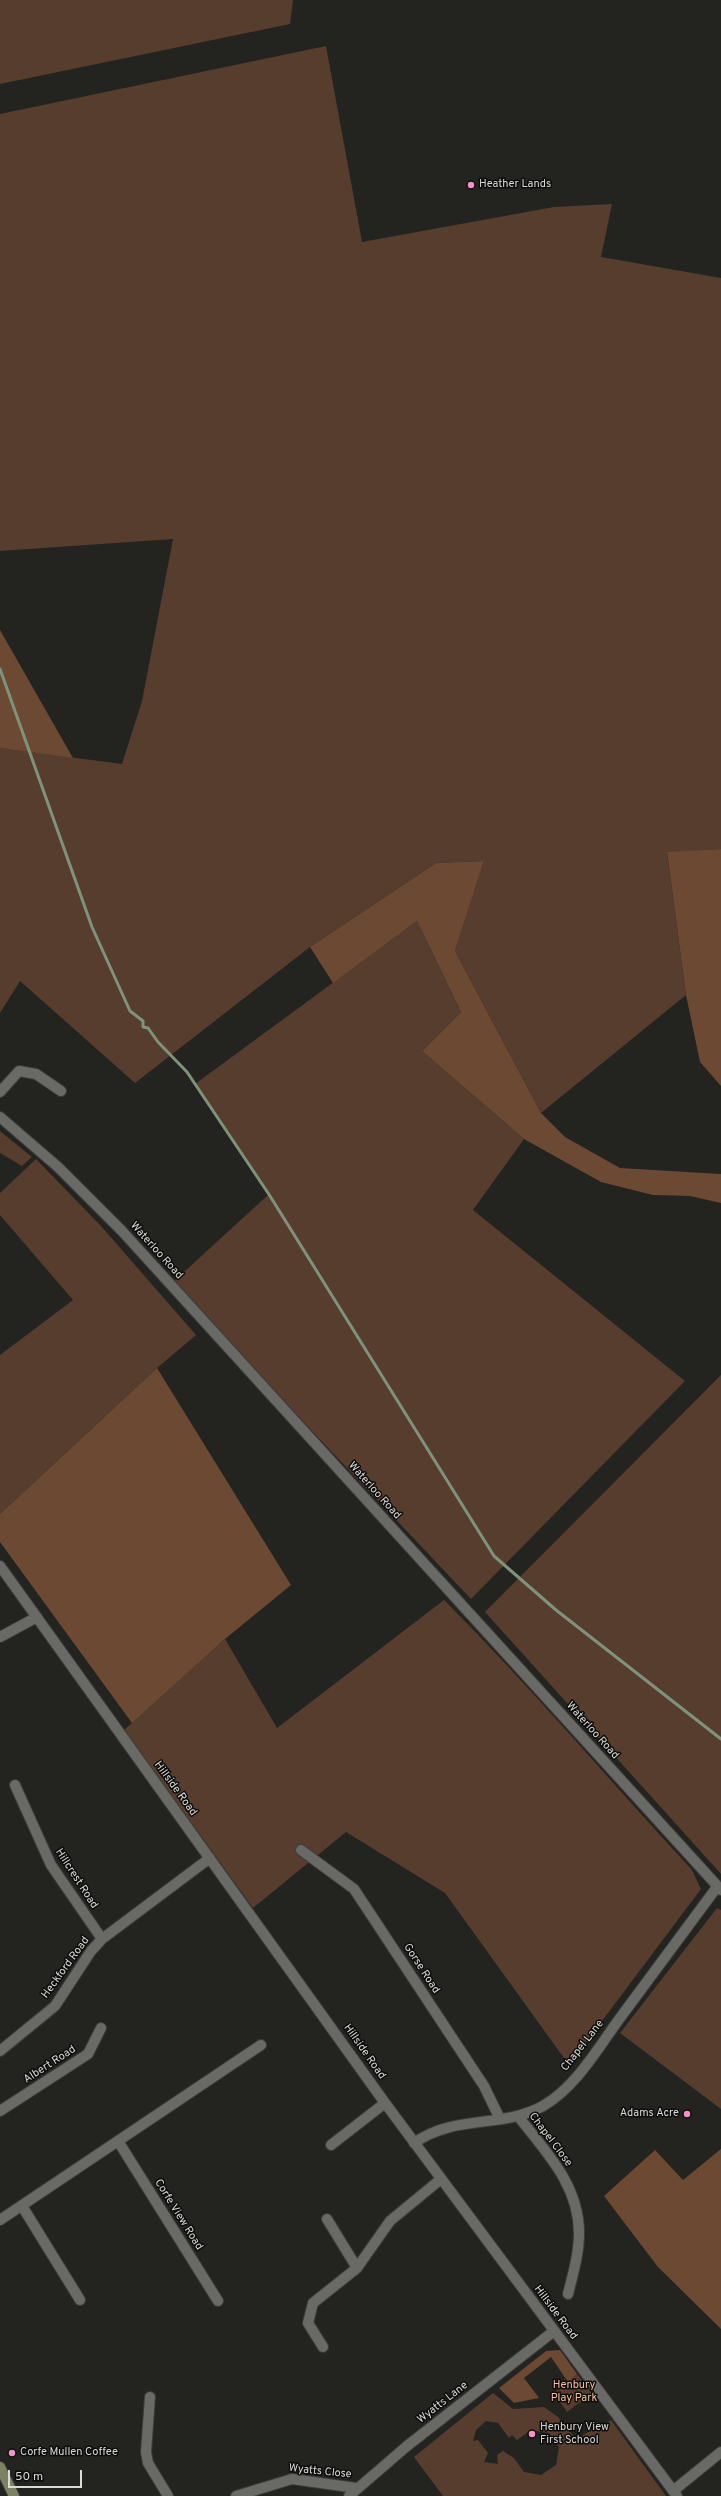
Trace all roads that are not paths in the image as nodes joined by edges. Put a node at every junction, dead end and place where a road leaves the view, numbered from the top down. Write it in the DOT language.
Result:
graph roads {
  1 [pos="61,1091"];
  2 [pos="0,1092"];
  3 [pos="0,1117"];
  4 [pos="0,1566"];
  5 [pos="37,1618"];
  6 [pos="0,1637"];
  7 [pos="15,1785"];
  8 [pos="301,1850"];
  9 [pos="210,1858"];
  10 [pos="719,1888"];
  11 [pos="102,1939"];
  12 [pos="101,2028"];
  13 [pos="261,2045"];
  14 [pos="0,2051"];
  15 [pos="385,2104"];
  16 [pos="0,2112"];
  17 [pos="518,2116"];
  18 [pos="500,2119"];
  19 [pos="118,2141"];
  20 [pos="331,2144"];
  21 [pos="414,2144"];
  22 [pos="441,2179"];
  23 [pos="22,2206"];
  24 [pos="327,2219"];
  25 [pos="0,2220"];
  26 [pos="357,2268"];
  27 [pos="568,2294"];
  28 [pos="80,2300"];
  29 [pos="218,2301"];
  30 [pos="554,2331"];
  31 [pos="323,2347"];
  32 [pos="150,2397"];
  33 [pos="721,2452"];
  34 [pos="0,2467"];
  35 [pos="353,2492"];
  36 [pos="675,2493"];
  37 [pos="14,2496"];
  38 [pos="168,2496"];
  39 [pos="236,2496"];
  1 -- 2 [label="street"];
  3 -- 10 [label="street, Waterloo Road"];
  4 -- 5 [label="street, Hillside Road"];
  5 -- 6 [label="street"];
  5 -- 9 [label="street, Hillside Road"];
  7 -- 11 [label="street, Hillcrest Road"];
  8 -- 18 [label="street, Gorse Road"];
  9 -- 11 [label="street, Heckford Road"];
  9 -- 15 [label="street, Hillside Road"];
  10 -- 17 [label="street, Chapel Lane"];
  11 -- 14 [label="street, Heckford Road"];
  12 -- 16 [label="street, Albert Road"];
  13 -- 19 [label="street"];
  15 -- 20 [label="street"];
  15 -- 21 [label="street, Hillside Road"];
  17 -- 18 [label="street, Chapel Lane"];
  17 -- 27 [label="street, Chapel Close"];
  18 -- 21 [label="street, Chapel Lane"];
  19 -- 23 [label="street"];
  19 -- 29 [label="street, Corfe View Road"];
  21 -- 22 [label="street, Hillside Road"];
  22 -- 26 [label="street"];
  22 -- 30 [label="street, Hillside Road"];
  23 -- 25 [label="street"];
  23 -- 28 [label="street"];
  24 -- 26 [label="street"];
  26 -- 31 [label="street"];
  30 -- 35 [label="street, Wyatts Lane"];
  30 -- 36 [label="street, Hillside Road"];
  32 -- 38 [label="street"];
  33 -- 36 [label="street"];
  34 -- 37 [label="street"];
  35 -- 39 [label="street, Wyatts Close"];
}
